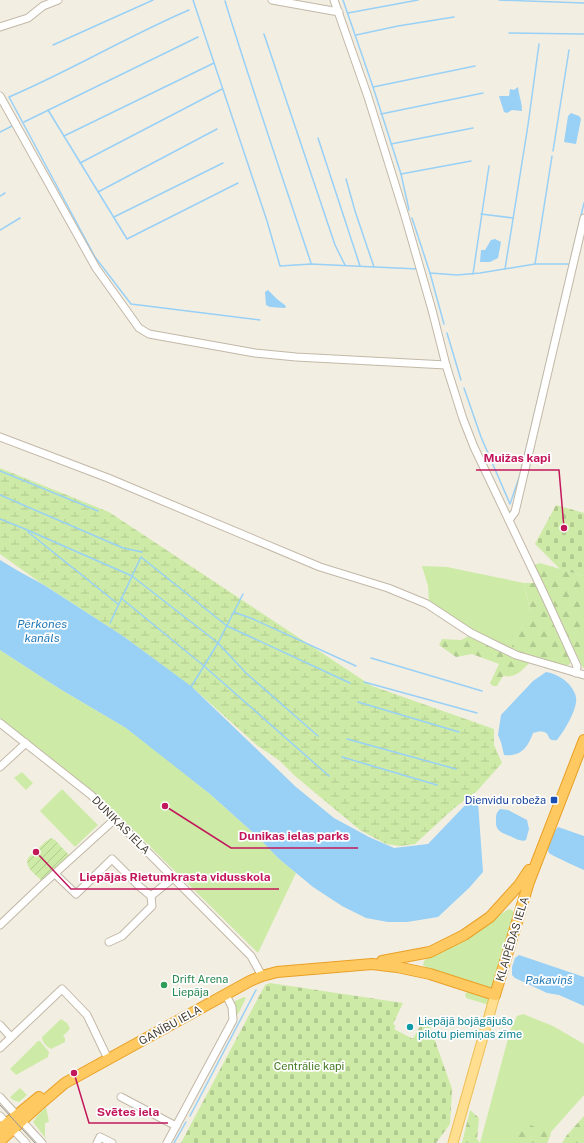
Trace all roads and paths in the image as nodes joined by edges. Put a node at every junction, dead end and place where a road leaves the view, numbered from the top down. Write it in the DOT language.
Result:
graph roads {
  1 [pos="58,0"];
  2 [pos="272,0"];
  3 [pos="334,0"];
  4 [pos="339,12"];
  5 [pos="0,27"];
  6 [pos="0,96"];
  7 [pos="584,218"];
  8 [pos="446,365"];
  9 [pos="0,437"];
  10 [pos="509,520"];
  11 [pos="580,674"];
  12 [pos="0,723"];
  13 [pos="584,740"];
  14 [pos="26,743"];
  15 [pos="0,767"];
  16 [pos="115,819"];
  17 [pos="539,853"];
  18 [pos="55,874"];
  19 [pos="173,878"];
  20 [pos="152,896"];
  21 [pos="518,914"];
  22 [pos="490,917"];
  23 [pos="0,925"];
  24 [pos="108,942"];
  25 [pos="430,952"];
  26 [pos="372,964"];
  27 [pos="430,974"];
  28 [pos="262,976"];
  29 [pos="226,994"];
  30 [pos="495,995"];
  31 [pos="0,1025"];
  32 [pos="10,1037"];
  33 [pos="0,1048"];
  34 [pos="108,1059"];
  35 [pos="0,1097"];
  36 [pos="121,1097"];
  37 [pos="20,1119"];
  38 [pos="5,1125"];
  39 [pos="176,1126"];
  40 [pos="0,1141"];
  41 [pos="26,1143"];
  42 [pos="42,1143"];
  43 [pos="97,1143"];
  44 [pos="112,1143"];
  45 [pos="167,1143"];
  46 [pos="453,1143"];
  1 -- 5 [label="street"];
  2 -- 4 [label="street"];
  3 -- 4 [label="street"];
  4 -- 8 [label="street"];
  6 -- 8 [label="street"];
  7 -- 10 [label="street"];
  8 -- 10 [label="street"];
  9 -- 11 [label="street"];
  10 -- 11 [label="street"];
  12 -- 14 [label="street, DUNIKAS IELA"];
  13 -- 17 [label="highway, KLAIPĒDAS IELA"];
  14 -- 15 [label="street"];
  14 -- 16 [label="street, DUNIKAS IELA"];
  16 -- 18 [label="street"];
  16 -- 19 [label="street, DUNIKAS IELA"];
  17 -- 21 [label="highway, KLAIPĒDAS IELA"];
  17 -- 22 [label="highway, GANĪBU IELA"];
  18 -- 20 [label="street"];
  18 -- 23 [label="street"];
  19 -- 20 [label="street"];
  19 -- 28 [label="street, DUNIKAS IELA"];
  20 -- 24 [label="street"];
  21 -- 22 [label="highway"];
  21 -- 30 [label="highway, KLAIPĒDAS IELA"];
  22 -- 25 [label="highway, GANĪBU IELA"];
  25 -- 26 [label="highway, GANĪBU IELA"];
  25 -- 27 [label="highway"];
  26 -- 27 [label="highway, GANĪBU IELA"];
  26 -- 28 [label="highway, GANĪBU IELA"];
  27 -- 30 [label="highway, GANĪBU IELA"];
  28 -- 29 [label="highway, GANĪBU IELA"];
  29 -- 34 [label="highway, GANĪBU IELA"];
  29 -- 39 [label="street"];
  30 -- 46 [label="main road, KLAIPĒDAS IELA"];
  31 -- 32 [label="street"];
  32 -- 33 [label="street"];
  32 -- 34 [label="street"];
  34 -- 37 [label="highway, GANĪBU IELA"];
  35 -- 37 [label="street"];
  36 -- 39 [label="street"];
  37 -- 38 [label="highway, GANĪBU IELA"];
  37 -- 42 [label="street"];
  38 -- 40 [label="highway, GANĪBU IELA"];
  38 -- 41 [label="street"];
  39 -- 45 [label="street"];
  43 -- 44 [label="street"];
}
